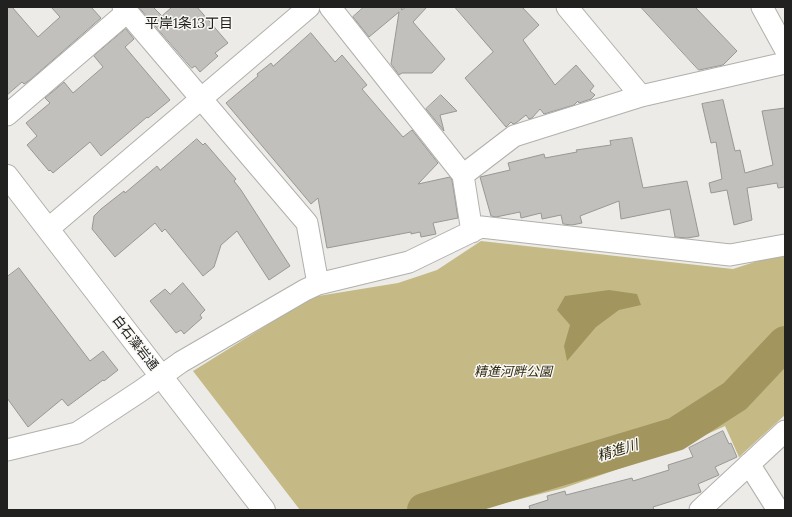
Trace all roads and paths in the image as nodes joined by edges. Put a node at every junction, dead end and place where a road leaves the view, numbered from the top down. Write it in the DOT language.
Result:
graph roads {
  1 [pos="309,7"];
  2 [pos="330,7"];
  3 [pos="567,7"];
  4 [pos="762,7"];
  5 [pos="125,9"];
  6 [pos="785,49"];
  7 [pos="785,64"];
  8 [pos="641,96"];
  9 [pos="200,98"];
  10 [pos="7,115"];
  11 [pos="463,175"];
  12 [pos="7,176"];
  13 [pos="48,229"];
  14 [pos="472,232"];
  15 [pos="785,245"];
  16 [pos="318,284"];
  17 [pos="161,376"];
  18 [pos="785,431"];
  19 [pos="7,450"];
  20 [pos="749,464"];
  21 [pos="264,510"];
  22 [pos="700,510"];
  23 [pos="778,510"];
  1 -- 9 [label="street"];
  2 -- 11 [label="street"];
  3 -- 8 [label="street"];
  4 -- 6 [label="street"];
  5 -- 9 [label="street"];
  5 -- 10 [label="street"];
  7 -- 8 [label="street"];
  8 -- 11 [label="street"];
  9 -- 13 [label="street"];
  9 -- 16 [label="street"];
  11 -- 14 [label="street"];
  12 -- 13 [label="main road, 白石藻岩通"];
  13 -- 17 [label="main road, 白石藻岩通"];
  14 -- 15 [label="street"];
  14 -- 16 [label="street"];
  16 -- 17 [label="street"];
  17 -- 19 [label="street"];
  17 -- 21 [label="main road, 白石藻岩通"];
  18 -- 20 [label="street"];
  20 -- 22 [label="street"];
  20 -- 23 [label="street"];
}
